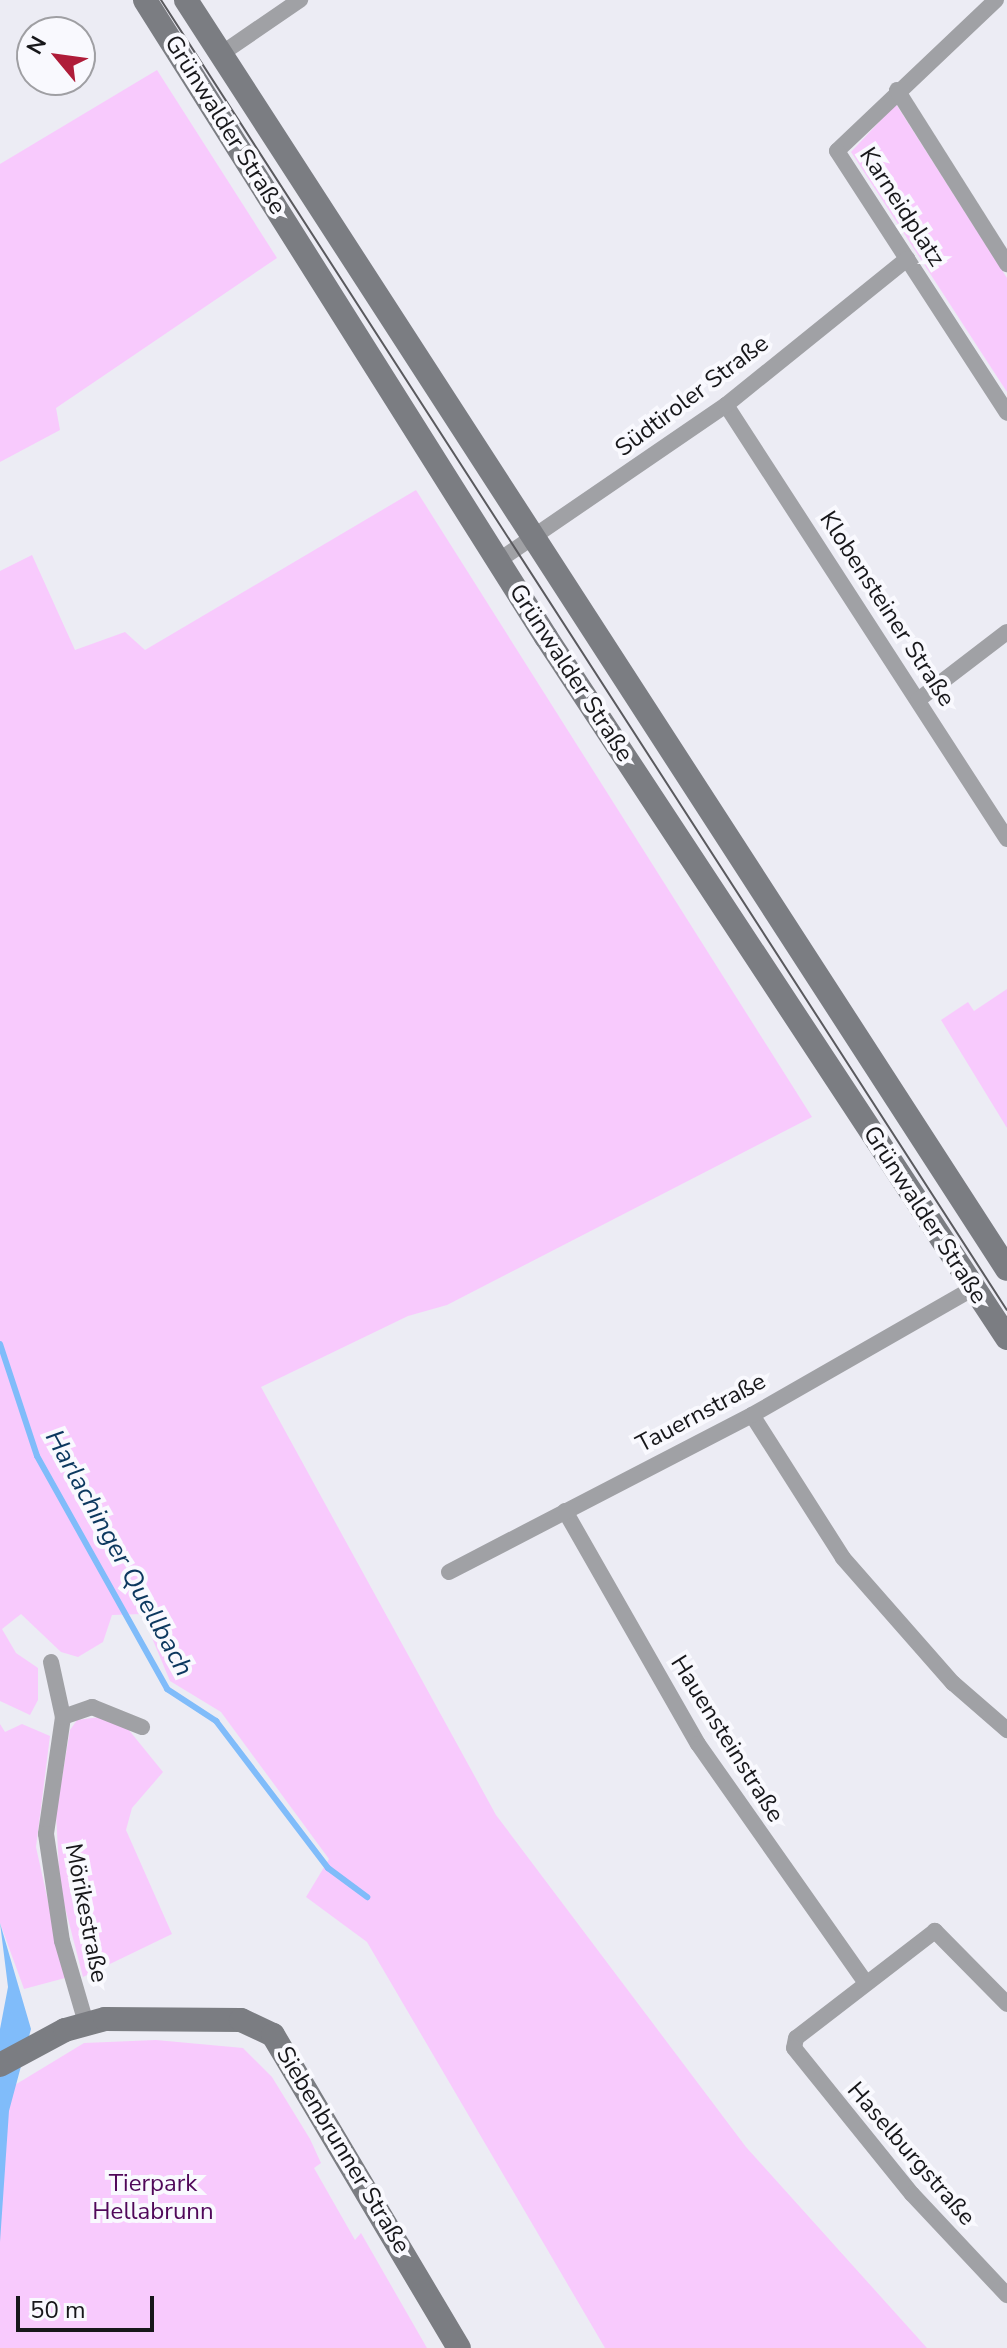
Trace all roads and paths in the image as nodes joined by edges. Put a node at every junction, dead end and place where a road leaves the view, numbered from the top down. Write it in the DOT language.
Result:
graph roads {
  1 [pos="145,0"];
  2 [pos="186,0"];
  3 [pos="300,0"];
  4 [pos="996,0"];
  5 [pos="221,54"];
  6 [pos="897,90"];
  7 [pos="907,259"];
  8 [pos="1007,264"];
  9 [pos="726,405"];
  10 [pos="1007,413"];
  11 [pos="533,538"];
  12 [pos="498,561"];
  13 [pos="1007,632"];
  14 [pos="918,700"];
  15 [pos="1007,839"];
  16 [pos="1007,1269"];
  17 [pos="972,1289"];
  18 [pos="1007,1338"];
  19 [pos="752,1415"];
  20 [pos="565,1511"];
  21 [pos="449,1572"];
  22 [pos="51,1662"];
  23 [pos="63,1717"];
  24 [pos="142,1727"];
  25 [pos="1007,1730"];
  26 [pos="865,1982"];
  27 [pos="1007,2004"];
  28 [pos="86,2023"];
  29 [pos="0,2065"];
  30 [pos="1007,2295"];
  31 [pos="459,2348"];
  1 -- 12 [label="main road, Grünwalder Straße"];
  2 -- 5 [label="main road, Grünwalder Straße"];
  3 -- 5 [label="street"];
  4 -- 6 [label="street"];
  5 -- 11 [label="main road, Grünwalder Straße"];
  6 -- 7 [label="street, Karneidplatz"];
  6 -- 8 [label="street"];
  7 -- 9 [label="street, Südtiroler Straße"];
  7 -- 10 [label="street, Karneidplatz"];
  9 -- 11 [label="street, Südtiroler Straße"];
  9 -- 14 [label="street, Klobensteiner Straße"];
  11 -- 12 [label="street, Südtiroler Straße"];
  11 -- 16 [label="main road, Grünwalder Straße"];
  12 -- 17 [label="main road, Grünwalder Straße"];
  13 -- 14 [label="street"];
  14 -- 15 [label="street, Klobensteiner Straße"];
  17 -- 18 [label="main road, Grünwalder Straße"];
  17 -- 19 [label="street, Tauernstraße"];
  19 -- 20 [label="street, Tauernstraße"];
  19 -- 25 [label="street"];
  20 -- 21 [label="street, Tauernstraße"];
  20 -- 26 [label="street, Hauensteinstraße"];
  22 -- 23 [label="street, Mörikestraße"];
  23 -- 24 [label="street"];
  23 -- 28 [label="street, Mörikestraße"];
  26 -- 27 [label="street"];
  26 -- 30 [label="street, Haselburgstraße"];
  28 -- 29 [label="main road, Siebenbrunner Straße"];
  28 -- 31 [label="main road, Siebenbrunner Straße"];
}
